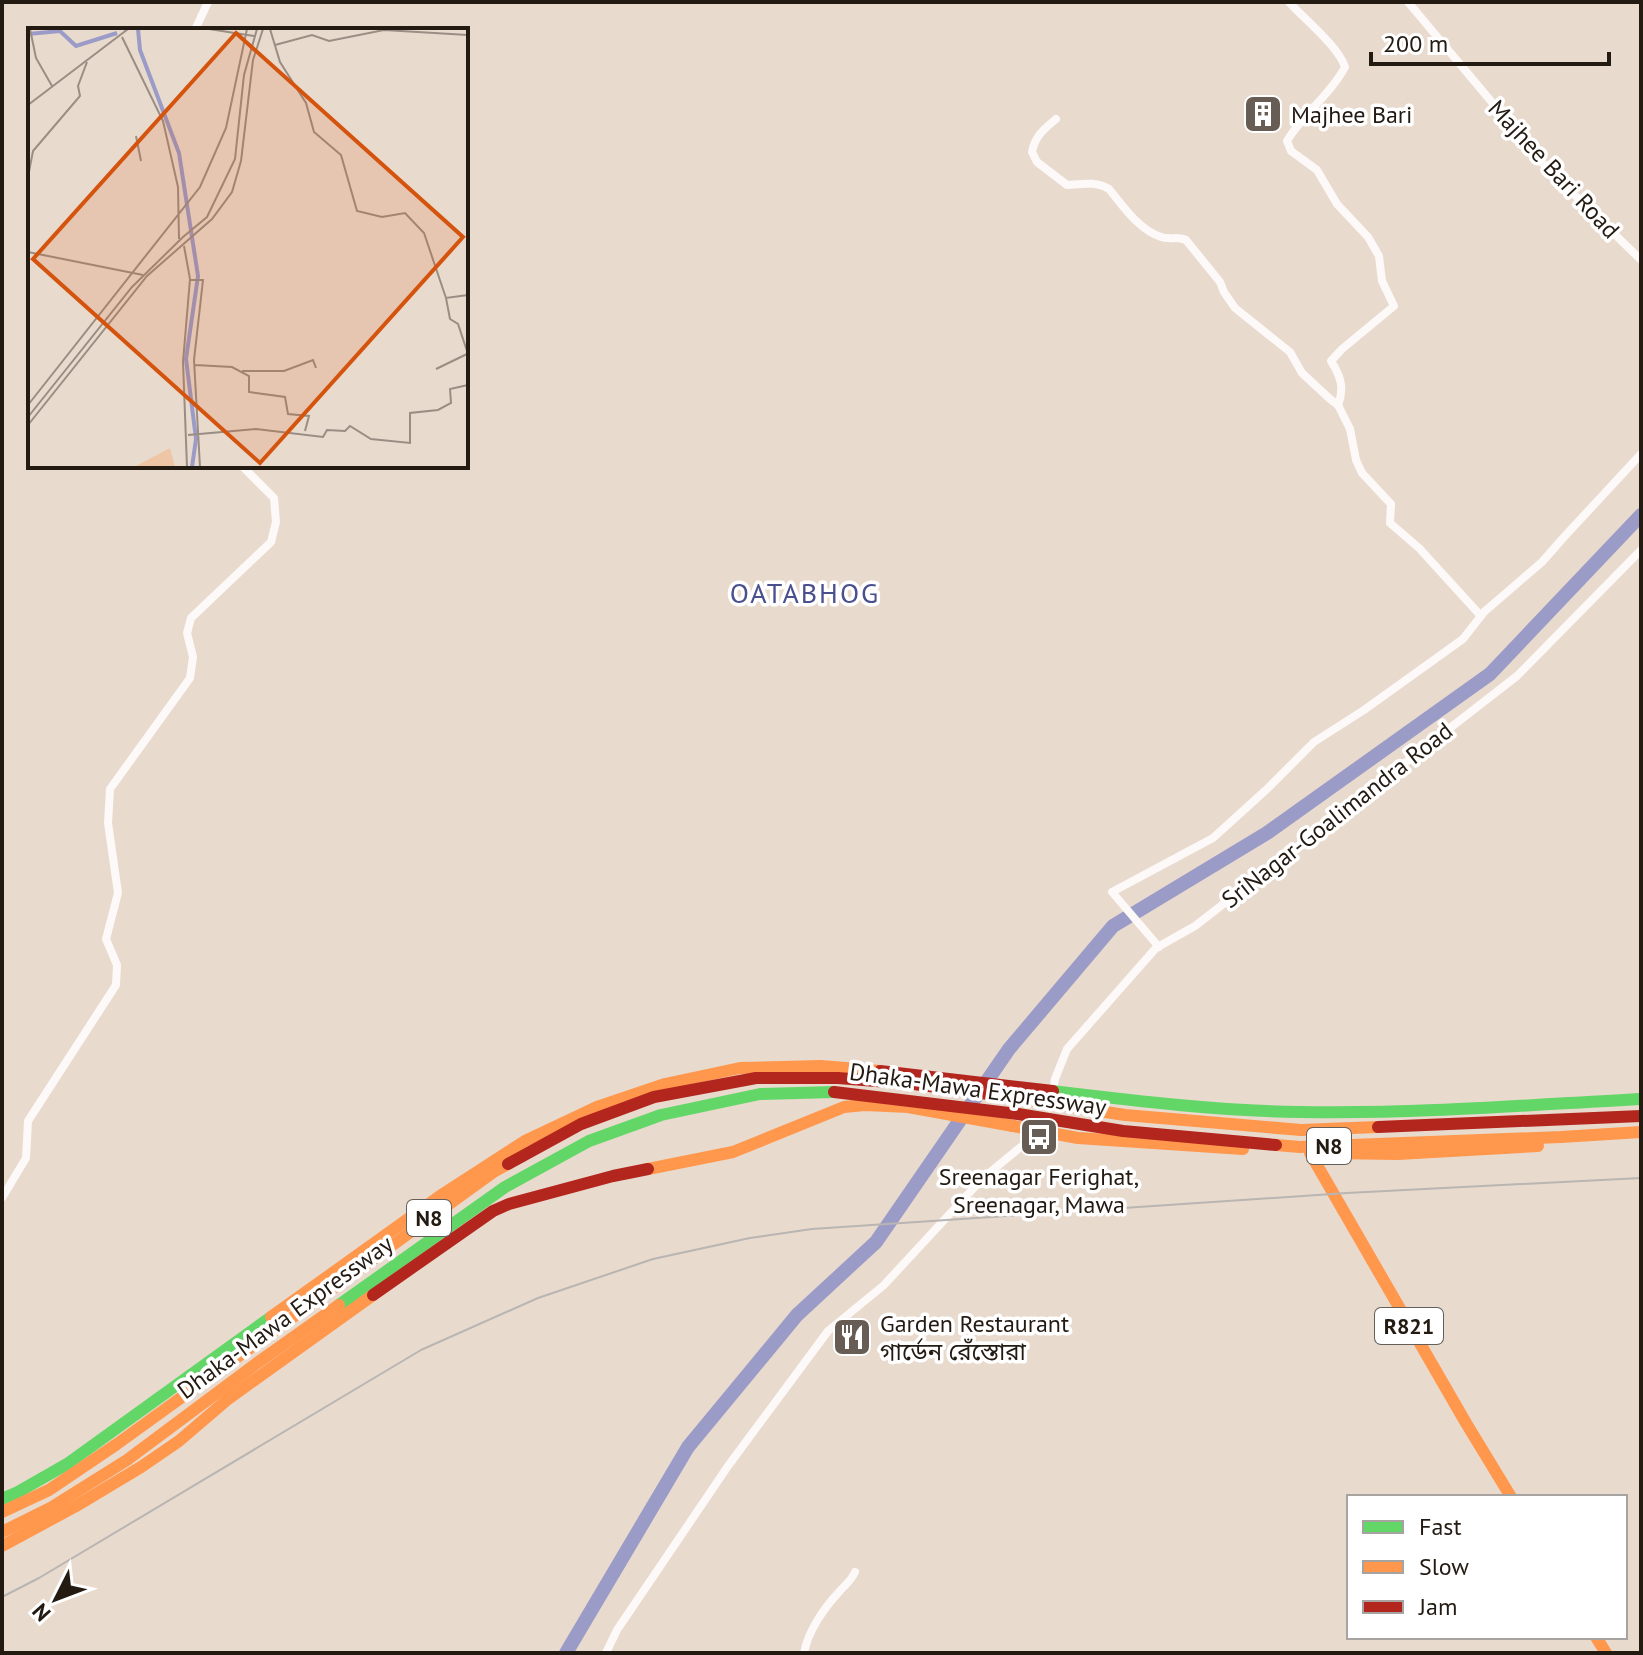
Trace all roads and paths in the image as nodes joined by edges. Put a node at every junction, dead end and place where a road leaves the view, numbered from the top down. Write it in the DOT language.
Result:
graph roads {
  1 [pos="208,2"];
  2 [pos="1289,2"];
  3 [pos="1408,2"];
  4 [pos="196,28"];
  5 [pos="1056,119"];
  6 [pos="1641,260"];
  7 [pos="1338,405"];
  8 [pos="1641,454"];
  9 [pos="244,468"];
  10 [pos="1641,550"];
  11 [pos="1481,616"];
  12 [pos="1159,947"];
  13 [pos="915,1079"];
  14 [pos="1052,1098"];
  15 [pos="1641,1099"];
  16 [pos="911,1103"];
  17 [pos="1641,1116"];
  18 [pos="1016,1120"];
  19 [pos="1039,1131"];
  20 [pos="1641,1132"];
  21 [pos="1641,1139"];
  22 [pos="1310,1153"];
  23 [pos="2,1198"];
  24 [pos="22,1484"];
  25 [pos="1510,1495"];
  26 [pos="2,1499"];
  27 [pos="2,1512"];
  28 [pos="2,1532"];
  29 [pos="49,1534"];
  30 [pos="2,1546"];
  31 [pos="855,1572"];
  32 [pos="606,1653"];
  33 [pos="804,1653"];
  1 -- 4 [label="street"];
  2 -- 7 [label="street"];
  3 -- 6 [label="street, Majhee Bari Road"];
  5 -- 7 [label="street"];
  7 -- 11 [label="street"];
  8 -- 11 [label="street"];
  9 -- 23 [label="street"];
  10 -- 12 [label="street, SriNagar-Goalimandra Road"];
  11 -- 12 [label="street"];
  12 -- 14 [label="street, SriNagar-Goalimandra Road"];
  13 -- 14 [label="main road, Dhaka-Mawa Expressway / N8"];
  13 -- 26 [label="main road"];
  13 -- 27 [label="main road, Dhaka-Mawa Expressway / N8"];
  14 -- 15 [label="main road"];
  14 -- 17 [label="main road, Dhaka-Mawa Expressway / N8"];
  16 -- 18 [label="main road, Dhaka-Mawa Expressway / N8"];
  16 -- 28 [label="main road, Dhaka-Mawa Expressway / N8"];
  16 -- 30 [label="main road"];
  18 -- 19 [label="main road"];
  18 -- 20 [label="main road, Dhaka-Mawa Expressway / N8"];
  19 -- 22 [label="main road"];
  19 -- 32 [label="street"];
  21 -- 22 [label="main road"];
  22 -- 25 [label="main road, R821"];
  24 -- 29 [label="street"];
  31 -- 33 [label="street"];
}
